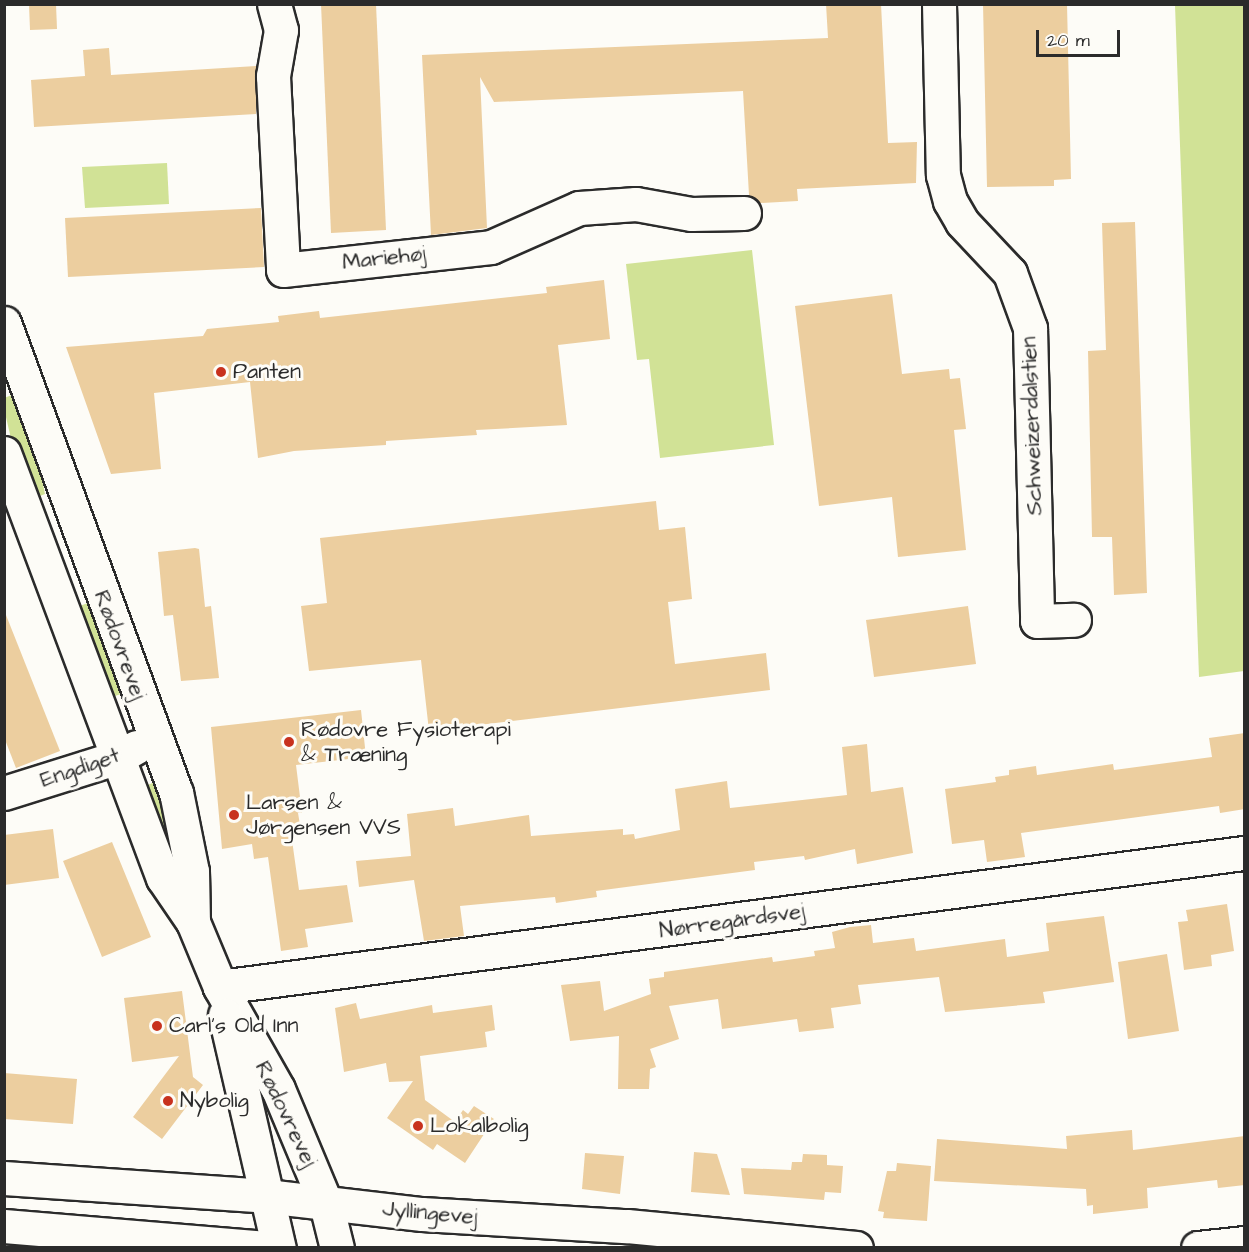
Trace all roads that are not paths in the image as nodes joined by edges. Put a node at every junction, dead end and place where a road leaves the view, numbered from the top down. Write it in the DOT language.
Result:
graph roads {
  1 [pos="273,4"];
  2 [pos="939,4"];
  3 [pos="744,213"];
  4 [pos="4,323"];
  5 [pos="13,377"];
  6 [pos="4,453"];
  7 [pos="1074,620"];
  8 [pos="154,737"];
  9 [pos="119,757"];
  10 [pos="4,793"];
  11 [pos="1245,853"];
  12 [pos="193,922"];
  13 [pos="220,987"];
  14 [pos="4,1178"];
  15 [pos="266,1196"];
  16 [pos="326,1204"];
  17 [pos="4,1226"];
  18 [pos="1245,1243"];
  19 [pos="267,1248"];
  20 [pos="279,1248"];
  21 [pos="337,1248"];
  22 [pos="856,1248"];
  23 [pos="1198,1248"];
  1 -- 3 [label="street, Mariehøj"];
  2 -- 7 [label="street, Schweizerdalstien"];
  4 -- 5 [label="street, Rødovrevej"];
  5 -- 8 [label="street, Rødovrevej"];
  6 -- 9 [label="street, Rødovrevej"];
  8 -- 9 [label="street, Engdiget"];
  8 -- 12 [label="street, Rødovrevej"];
  9 -- 10 [label="street, Engdiget"];
  9 -- 12 [label="street, Rødovrevej"];
  11 -- 13 [label="street, Nørregårdsvej"];
  12 -- 13 [label="street, Rødovrevej"];
  13 -- 15 [label="street, Rødovrevej"];
  13 -- 16 [label="street, Rødovrevej"];
  14 -- 15 [label="street, Jyllingevej"];
  15 -- 16 [label="street, Jyllingevej"];
  15 -- 20 [label="street, Rødovrevej"];
  16 -- 21 [label="street, Rødovrevej"];
  16 -- 22 [label="street, Jyllingevej"];
  17 -- 19 [label="street"];
  18 -- 23 [label="street"];
}
